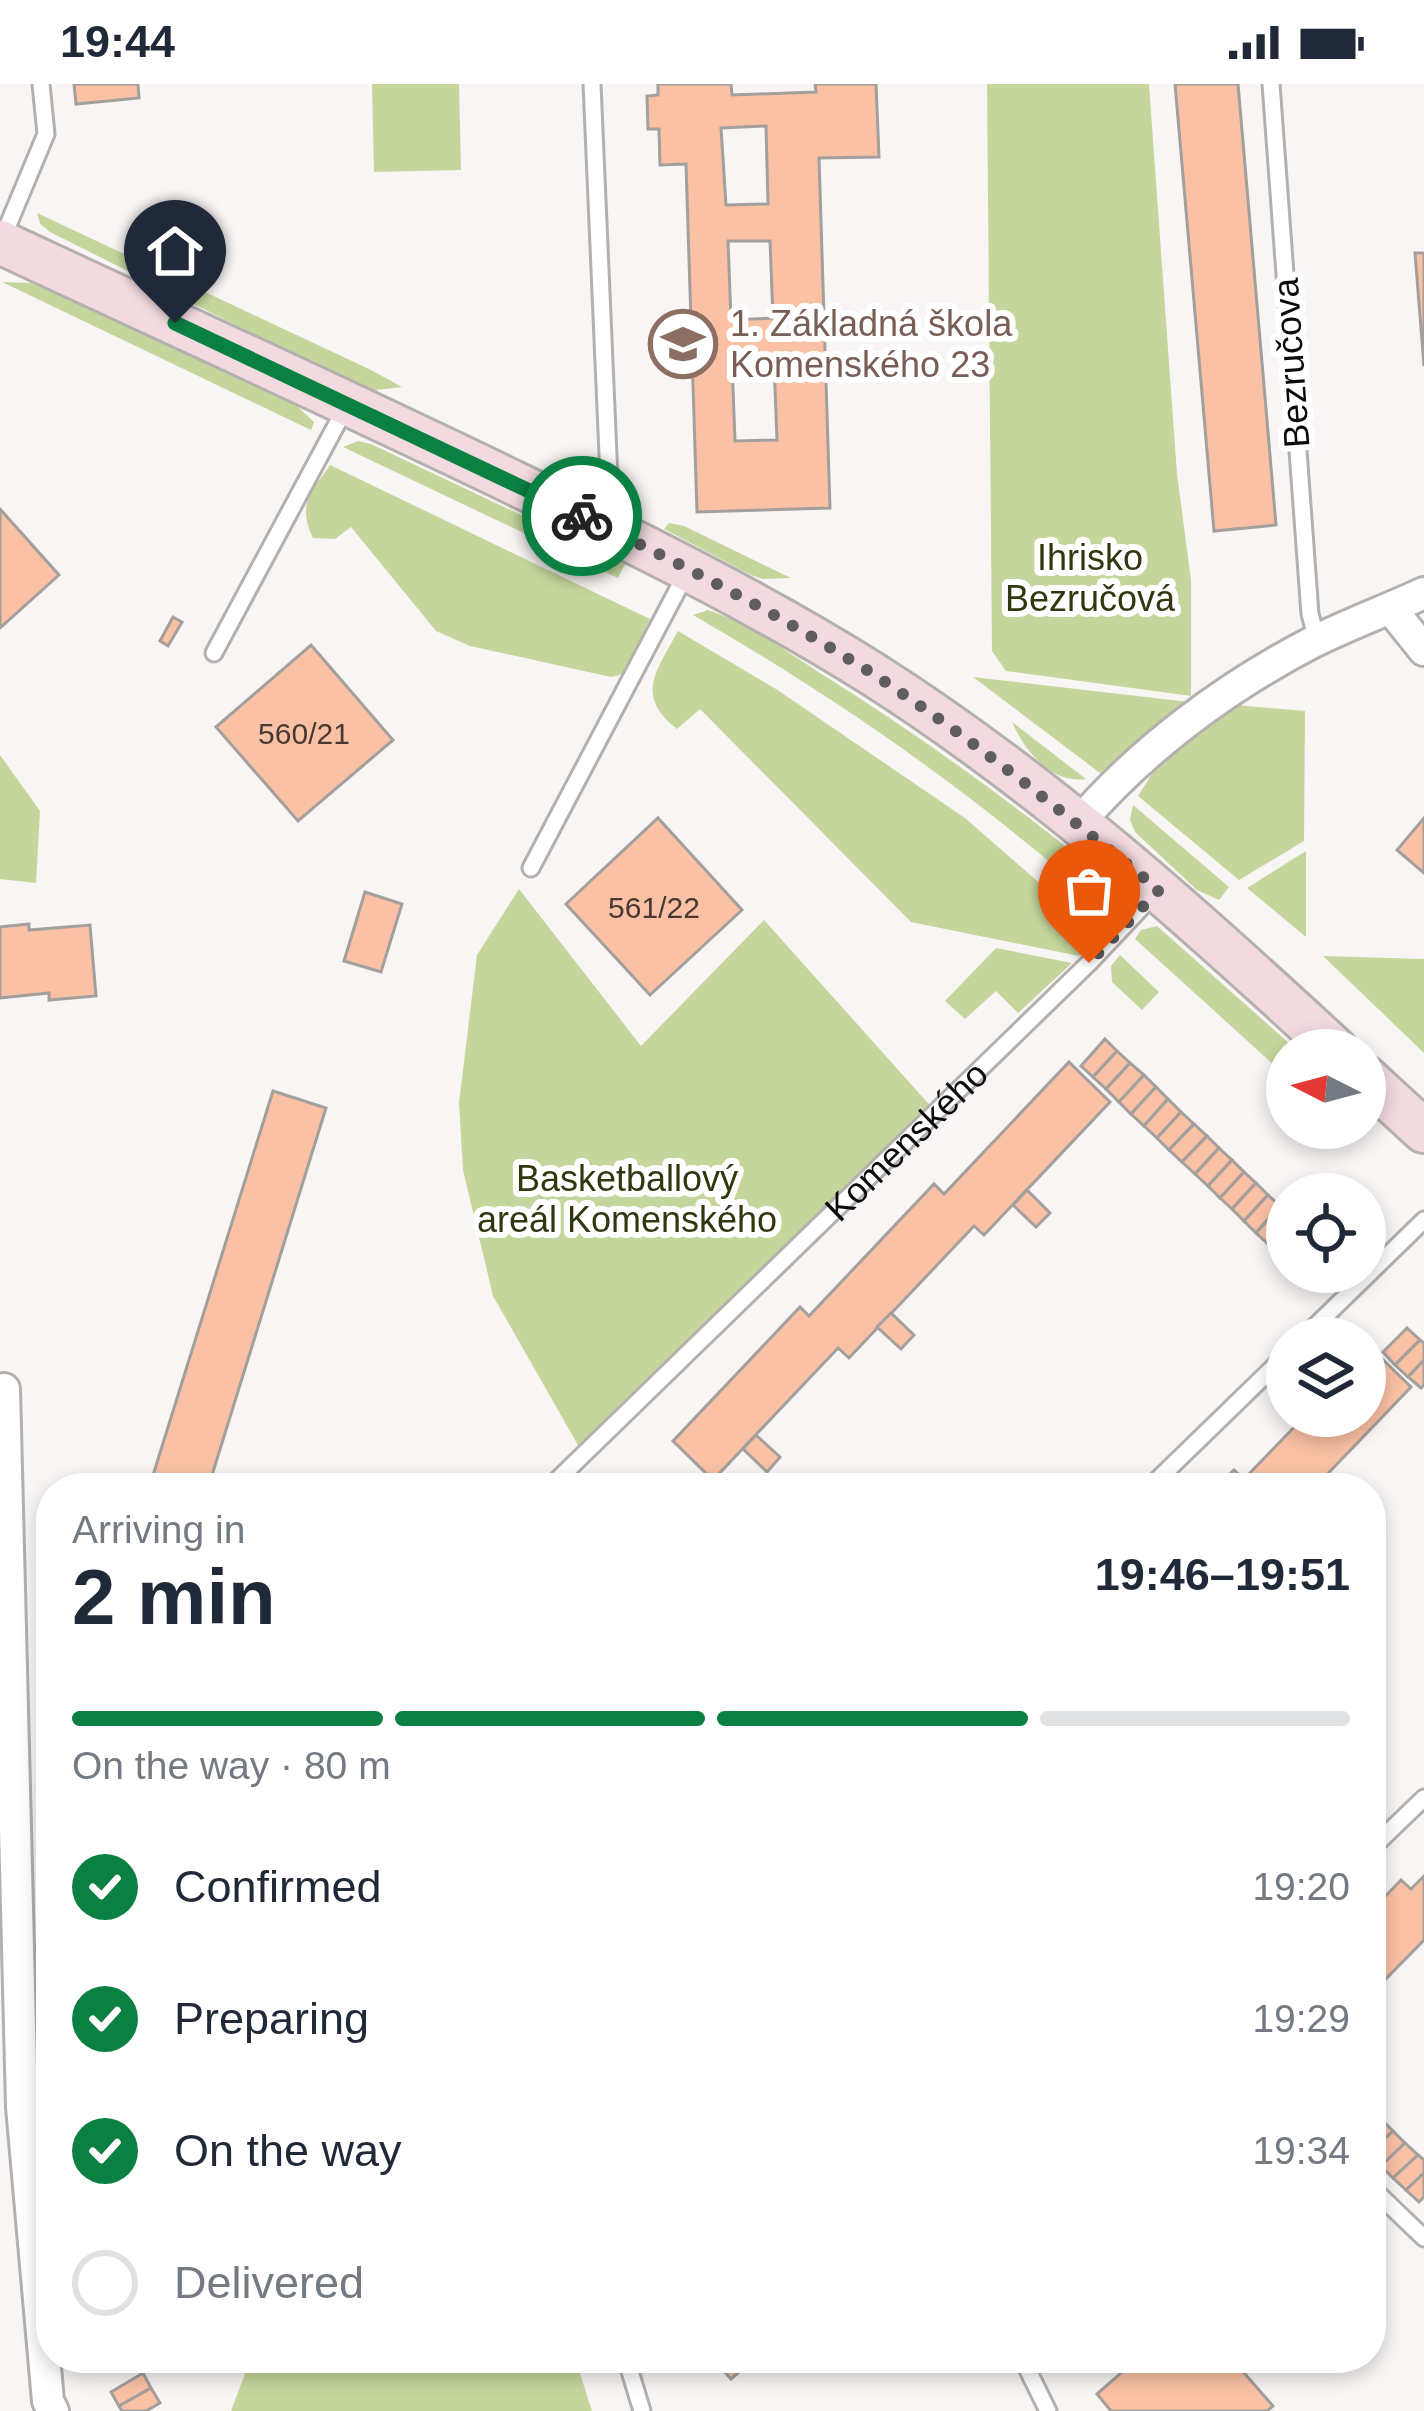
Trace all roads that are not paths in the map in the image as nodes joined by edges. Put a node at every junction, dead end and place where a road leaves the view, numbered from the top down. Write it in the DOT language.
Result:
graph roads {
  1 [pos="41,84"];
  2 [pos="592,84"];
  3 [pos="1271,84"];
  4 [pos="0,244"];
  5 [pos="348,403"];
  6 [pos="589,519"];
  7 [pos="689,570"];
  8 [pos="1424,593"];
  9 [pos="1391,609"];
  10 [pos="1317,640"];
  11 [pos="1424,650"];
  12 [pos="214,653"];
  13 [pos="1078,824"];
  14 [pos="531,868"];
  15 [pos="1159,890"];
  16 [pos="1313,1029"];
  17 [pos="1386,1096"];
  18 [pos="1424,1131"];
  19 [pos="1424,1220"];
  20 [pos="1325,1317"];
  21 [pos="1266,1374"];
  22 [pos="2,1389"];
  23 [pos="564,1473"];
  24 [pos="1164,1473"];
  25 [pos="1424,1798"];
  26 [pos="1386,1835"];
  27 [pos="1386,2201"];
  28 [pos="36,2219"];
  29 [pos="31,2237"];
  30 [pos="1424,2238"];
  31 [pos="36,2285"];
  32 [pos="45,2373"];
  33 [pos="630,2373"];
  34 [pos="1029,2373"];
  35 [pos="52,2411"];
  36 [pos="641,2411"];
  37 [pos="1048,2411"];
  1 -- 4 [label="lane"];
  2 -- 6 [label="lane"];
  3 -- 10 [label="lane, Bezručova"];
  4 -- 5 [label="street"];
  5 -- 6 [label="street"];
  5 -- 12 [label="lane"];
  6 -- 7 [label="street"];
  7 -- 13 [label="street"];
  7 -- 14 [label="lane"];
  8 -- 9 [label="street"];
  9 -- 10 [label="street"];
  9 -- 11 [label="street"];
  10 -- 13 [label="street"];
  13 -- 15 [label="street"];
  15 -- 16 [label="street"];
  15 -- 23 [label="lane, Komenského"];
  17 -- 18 [label="street"];
  19 -- 20 [label="lane"];
  21 -- 24 [label="lane"];
  22 -- 29 [label="street"];
  25 -- 26 [label="lane"];
  27 -- 30 [label="lane"];
  28 -- 29 [label="lane"];
  29 -- 31 [label="street"];
  32 -- 35 [label="street"];
  33 -- 36 [label="lane"];
  34 -- 37 [label="lane"];
}
